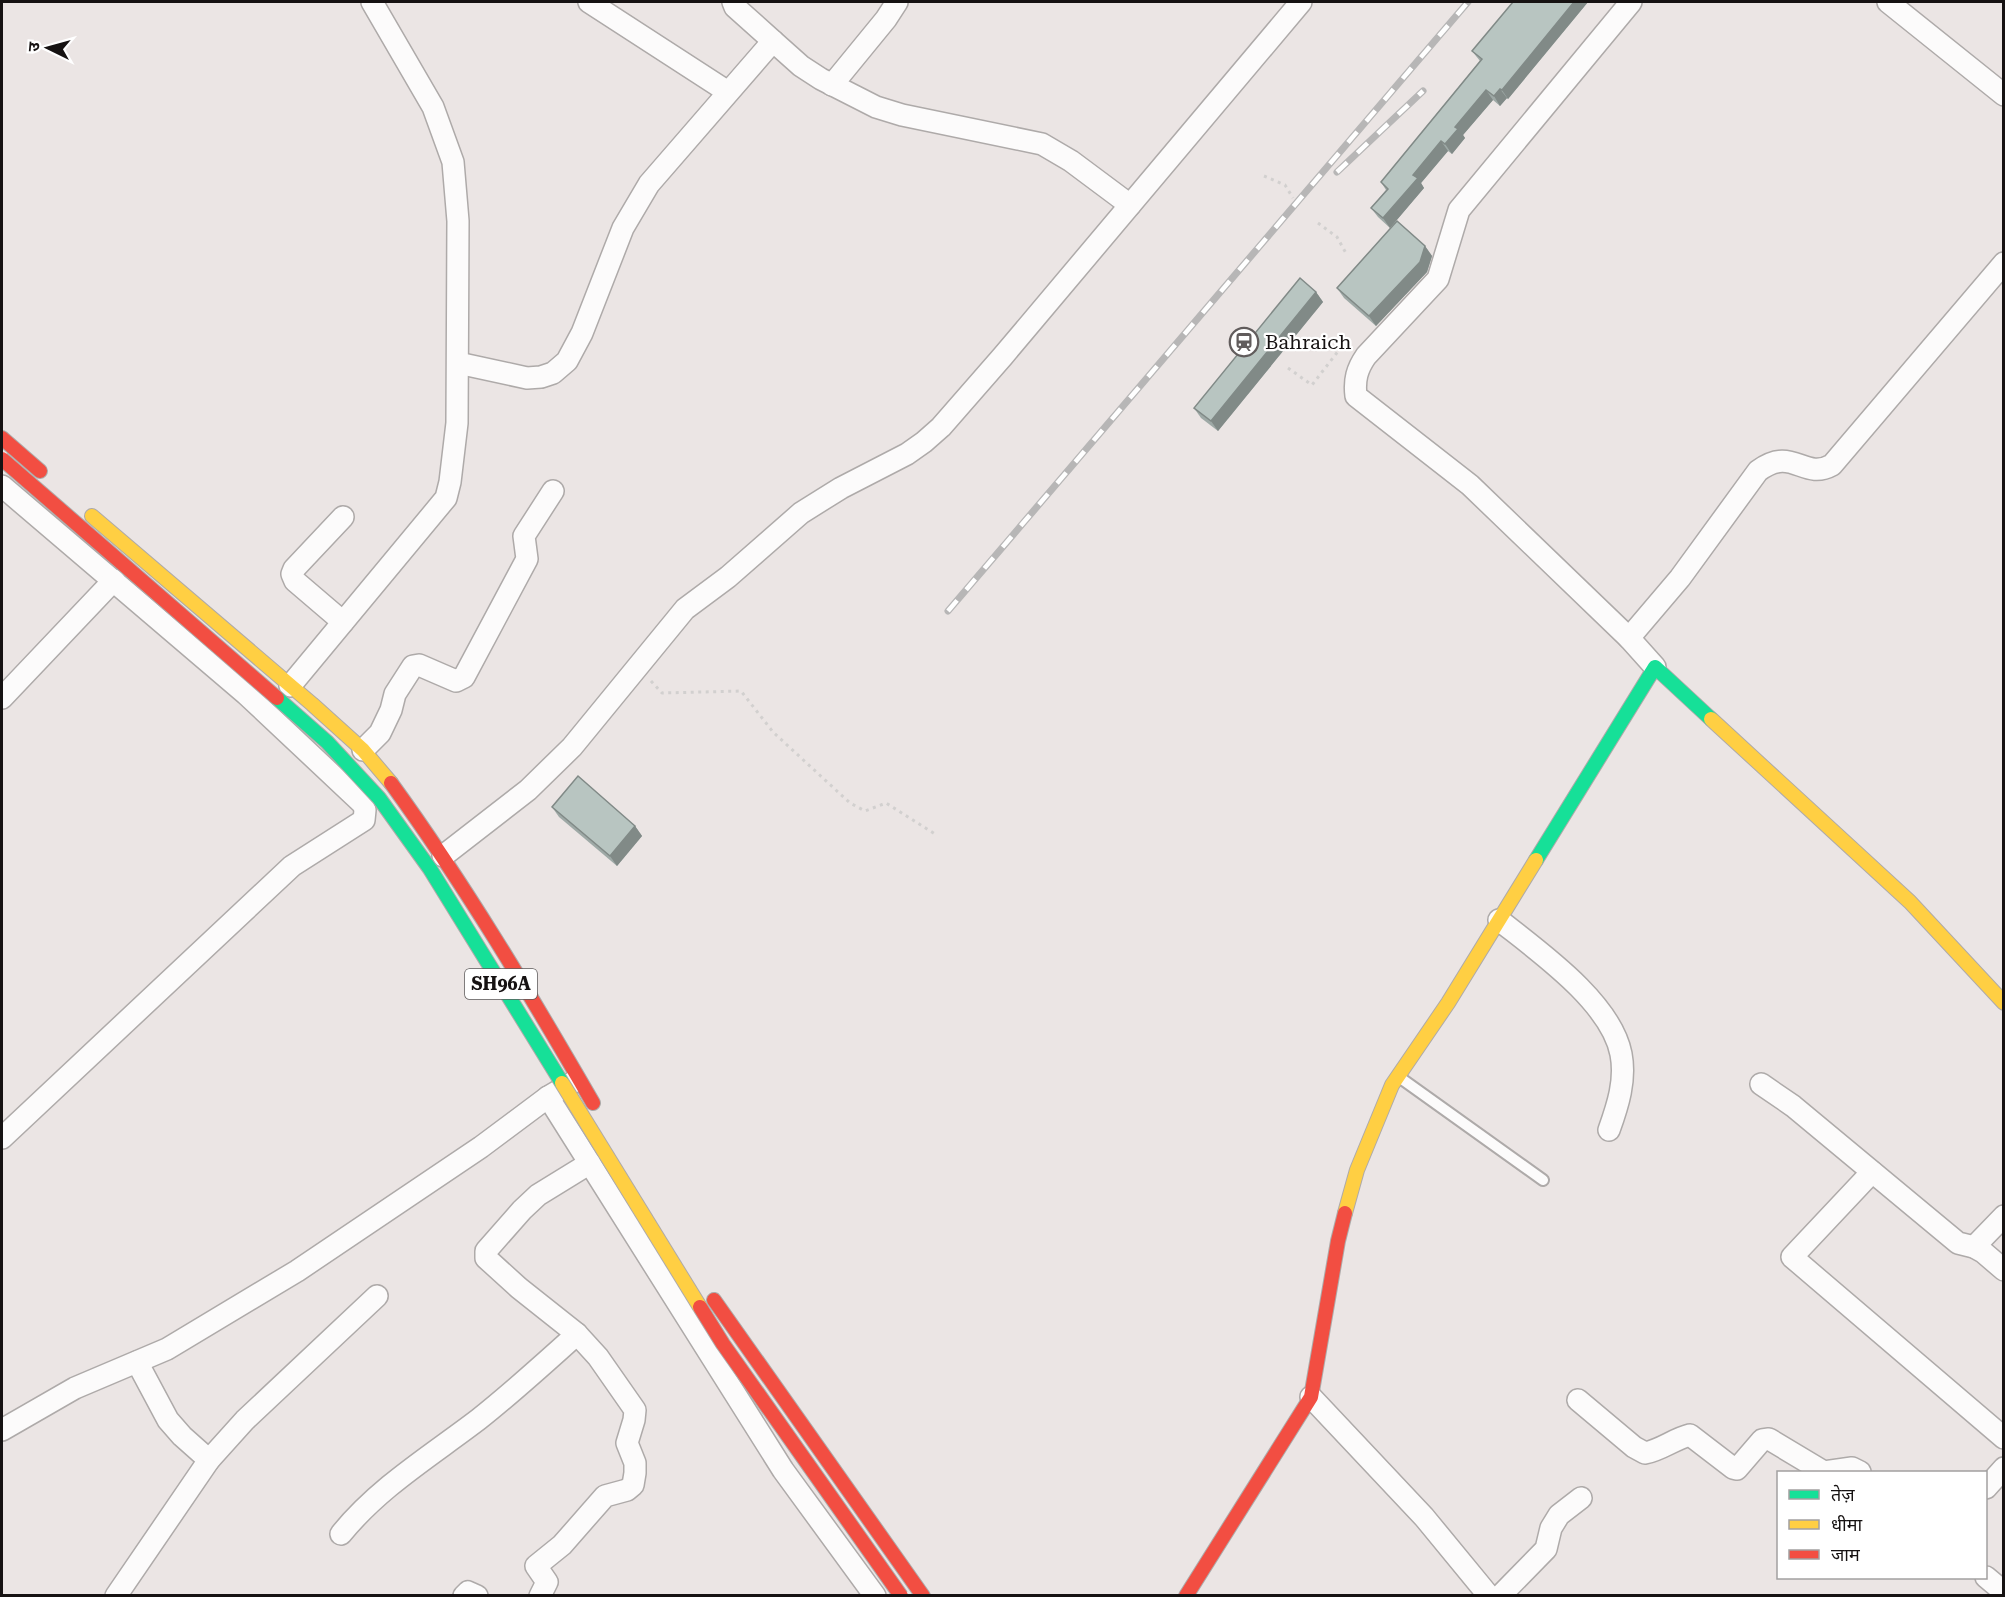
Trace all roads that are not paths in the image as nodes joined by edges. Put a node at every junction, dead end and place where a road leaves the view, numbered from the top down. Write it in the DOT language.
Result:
graph roads {
  1 [pos="372,2"];
  2 [pos="590,2"];
  3 [pos="733,2"];
  4 [pos="897,2"];
  5 [pos="1301,2"];
  6 [pos="1631,2"];
  7 [pos="1888,2"];
  8 [pos="773,41"];
  9 [pos="832,85"];
  10 [pos="728,92"];
  11 [pos="2004,95"];
  12 [pos="1130,205"];
  13 [pos="2004,263"];
  14 [pos="458,363"];
  15 [pos="2,438"];
  16 [pos="2,459"];
  17 [pos="54,483"];
  18 [pos="2,486"];
  19 [pos="554,491"];
  20 [pos="80,506"];
  21 [pos="343,517"];
  22 [pos="114,580"];
  23 [pos="343,622"];
  24 [pos="1629,638"];
  25 [pos="1655,667"];
  26 [pos="290,686"];
  27 [pos="2,698"];
  28 [pos="363,750"];
  29 [pos="443,856"];
  30 [pos="1499,920"];
  31 [pos="2004,1003"];
  32 [pos="1398,1076"];
  33 [pos="578,1080"];
  34 [pos="1761,1084"];
  35 [pos="548,1097"];
  36 [pos="603,1119"];
  37 [pos="1609,1130"];
  38 [pos="2,1138"];
  39 [pos="590,1163"];
  40 [pos="1872,1172"];
  41 [pos="1543,1180"];
  42 [pos="2004,1216"];
  43 [pos="1974,1247"];
  44 [pos="2004,1270"];
  45 [pos="704,1285"];
  46 [pos="377,1296"];
  47 [pos="577,1334"];
  48 [pos="137,1362"];
  49 [pos="1311,1397"];
  50 [pos="1578,1400"];
  51 [pos="2,1430"];
  52 [pos="2004,1438"];
  53 [pos="209,1460"];
  54 [pos="2004,1468"];
  55 [pos="1822,1471"];
  56 [pos="1831,1471"];
  57 [pos="1857,1471"];
  58 [pos="1987,1487"];
  59 [pos="1581,1498"];
  60 [pos="341,1534"];
  61 [pos="1987,1578"];
  62 [pos="2004,1592"];
  63 [pos="116,1596"];
  64 [pos="464,1596"];
  65 [pos="477,1596"];
  66 [pos="540,1596"];
  67 [pos="875,1596"];
  68 [pos="901,1596"];
  69 [pos="923,1596"];
  70 [pos="1186,1596"];
  71 [pos="1489,1596"];
  72 [pos="1500,1596"];
  1 -- 14 [label="street"];
  2 -- 10 [label="street"];
  3 -- 8 [label="street"];
  4 -- 9 [label="street"];
  5 -- 12 [label="street"];
  6 -- 24 [label="street"];
  7 -- 11 [label="street"];
  8 -- 9 [label="street"];
  8 -- 10 [label="street"];
  9 -- 12 [label="street"];
  10 -- 14 [label="street"];
  12 -- 29 [label="street"];
  13 -- 24 [label="street"];
  14 -- 23 [label="street"];
  15 -- 17 [label="street"];
  16 -- 68 [label="street, SH96A, bridge"];
  18 -- 22 [label="street"];
  19 -- 28 [label="street"];
  20 -- 26 [label="street"];
  21 -- 23 [label="street"];
  22 -- 27 [label="street"];
  22 -- 38 [label="street"];
  23 -- 26 [label="street"];
  24 -- 25 [label="street"];
  25 -- 30 [label="street"];
  25 -- 31 [label="street"];
  26 -- 28 [label="street"];
  28 -- 29 [label="street"];
  29 -- 33 [label="street"];
  30 -- 32 [label="street"];
  30 -- 37 [label="street"];
  32 -- 41 [label="lane"];
  32 -- 49 [label="street"];
  33 -- 35 [label="street"];
  33 -- 36 [label="street"];
  34 -- 40 [label="street"];
  35 -- 39 [label="street"];
  35 -- 48 [label="street"];
  39 -- 47 [label="street"];
  39 -- 67 [label="street"];
  40 -- 43 [label="street"];
  40 -- 52 [label="street"];
  42 -- 43 [label="street"];
  43 -- 44 [label="street"];
  45 -- 69 [label="street"];
  46 -- 53 [label="street"];
  47 -- 60 [label="street"];
  47 -- 66 [label="street"];
  48 -- 51 [label="street"];
  48 -- 53 [label="street"];
  49 -- 70 [label="street"];
  49 -- 71 [label="street"];
  50 -- 55 [label="street"];
  53 -- 63 [label="street"];
  54 -- 58 [label="street"];
  56 -- 57 [label="street"];
  59 -- 72 [label="street"];
  61 -- 62 [label="street"];
  64 -- 65 [label="street"];
}
